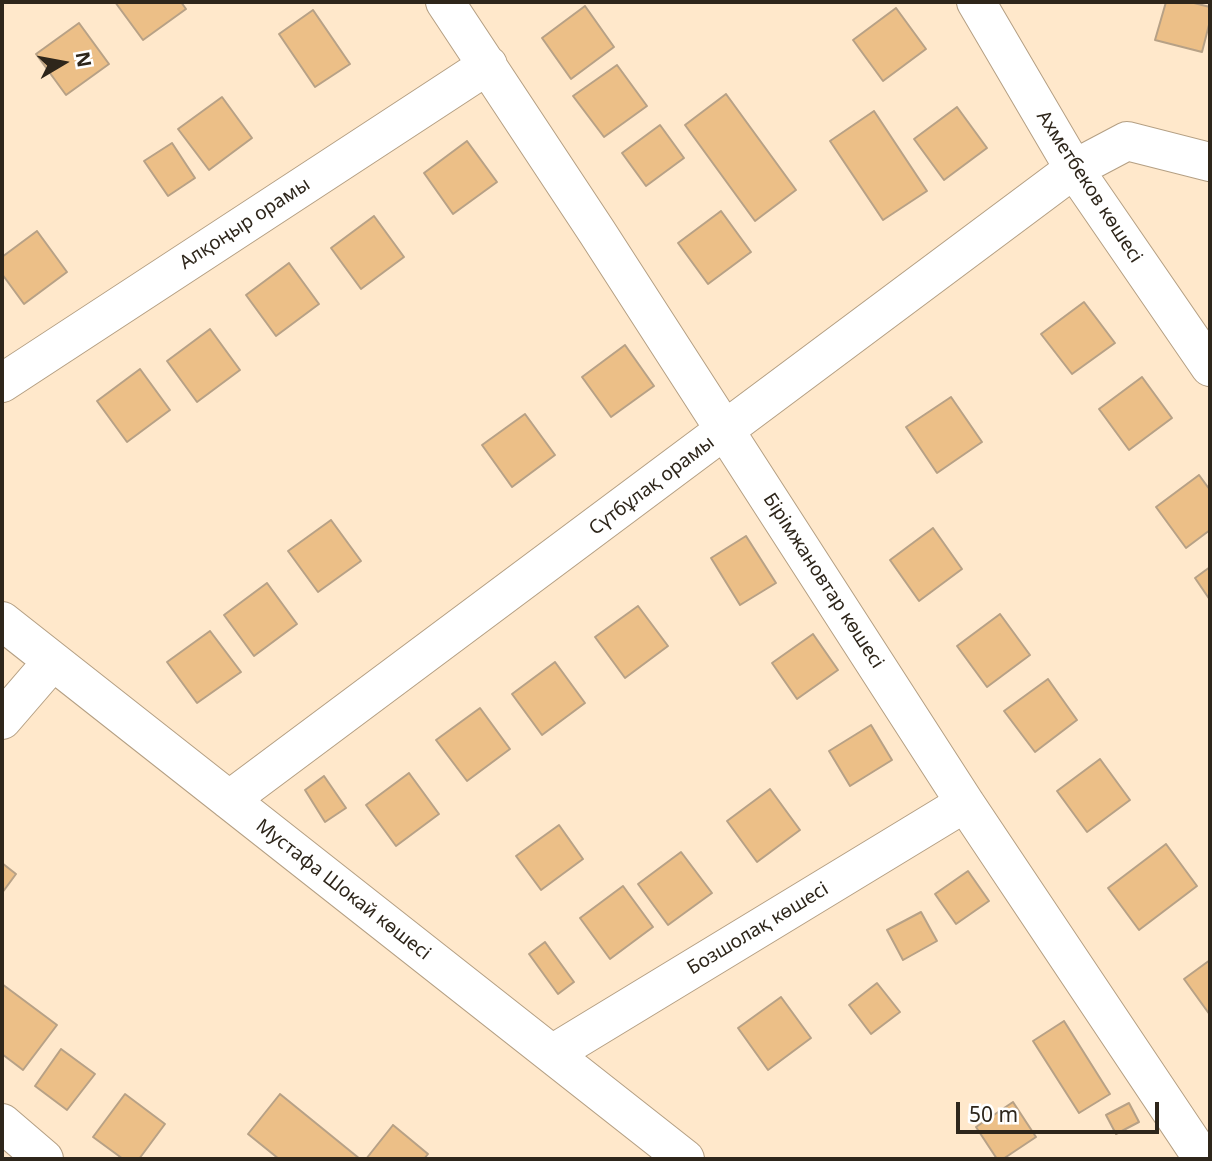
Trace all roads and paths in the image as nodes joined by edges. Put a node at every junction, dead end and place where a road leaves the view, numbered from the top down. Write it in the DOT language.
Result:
graph roads {
  1 [pos="445,2"];
  2 [pos="976,2"];
  3 [pos="488,65"];
  4 [pos="1210,162"];
  5 [pos="1074,169"];
  6 [pos="1210,367"];
  7 [pos="2,383"];
  8 [pos="726,431"];
  9 [pos="2,621"];
  10 [pos="52,662"];
  11 [pos="2,720"];
  12 [pos="229,800"];
  13 [pos="965,803"];
  14 [pos="552,1054"];
  15 [pos="2,1123"];
  16 [pos="1194,1156"];
  17 [pos="44,1159"];
  18 [pos="685,1159"];
  1 -- 3 [label="street, Бірімжановтар көшесі"];
  2 -- 5 [label="street, Ахметбеков көшесі"];
  3 -- 7 [label="street, Алқоңыр орамы"];
  3 -- 8 [label="street, Бірімжановтар көшесі"];
  4 -- 5 [label="street, Cүтбұлақ орамы"];
  5 -- 6 [label="street, Ахметбеков көшесі"];
  5 -- 8 [label="street, Cүтбұлақ орамы"];
  8 -- 12 [label="street, Cүтбұлақ орамы"];
  8 -- 13 [label="street, Бірімжановтар көшесі"];
  9 -- 10 [label="street, Мустафа Шокай көшесі"];
  10 -- 11 [label="street"];
  10 -- 12 [label="street, Мустафа Шокай көшесі"];
  12 -- 14 [label="street, Мустафа Шокай көшесі"];
  13 -- 14 [label="street, Бозшолақ көшесі"];
  13 -- 16 [label="street, Бірімжановтар көшесі"];
  14 -- 18 [label="street, Мустафа Шокай көшесі"];
  15 -- 17 [label="street"];
}
